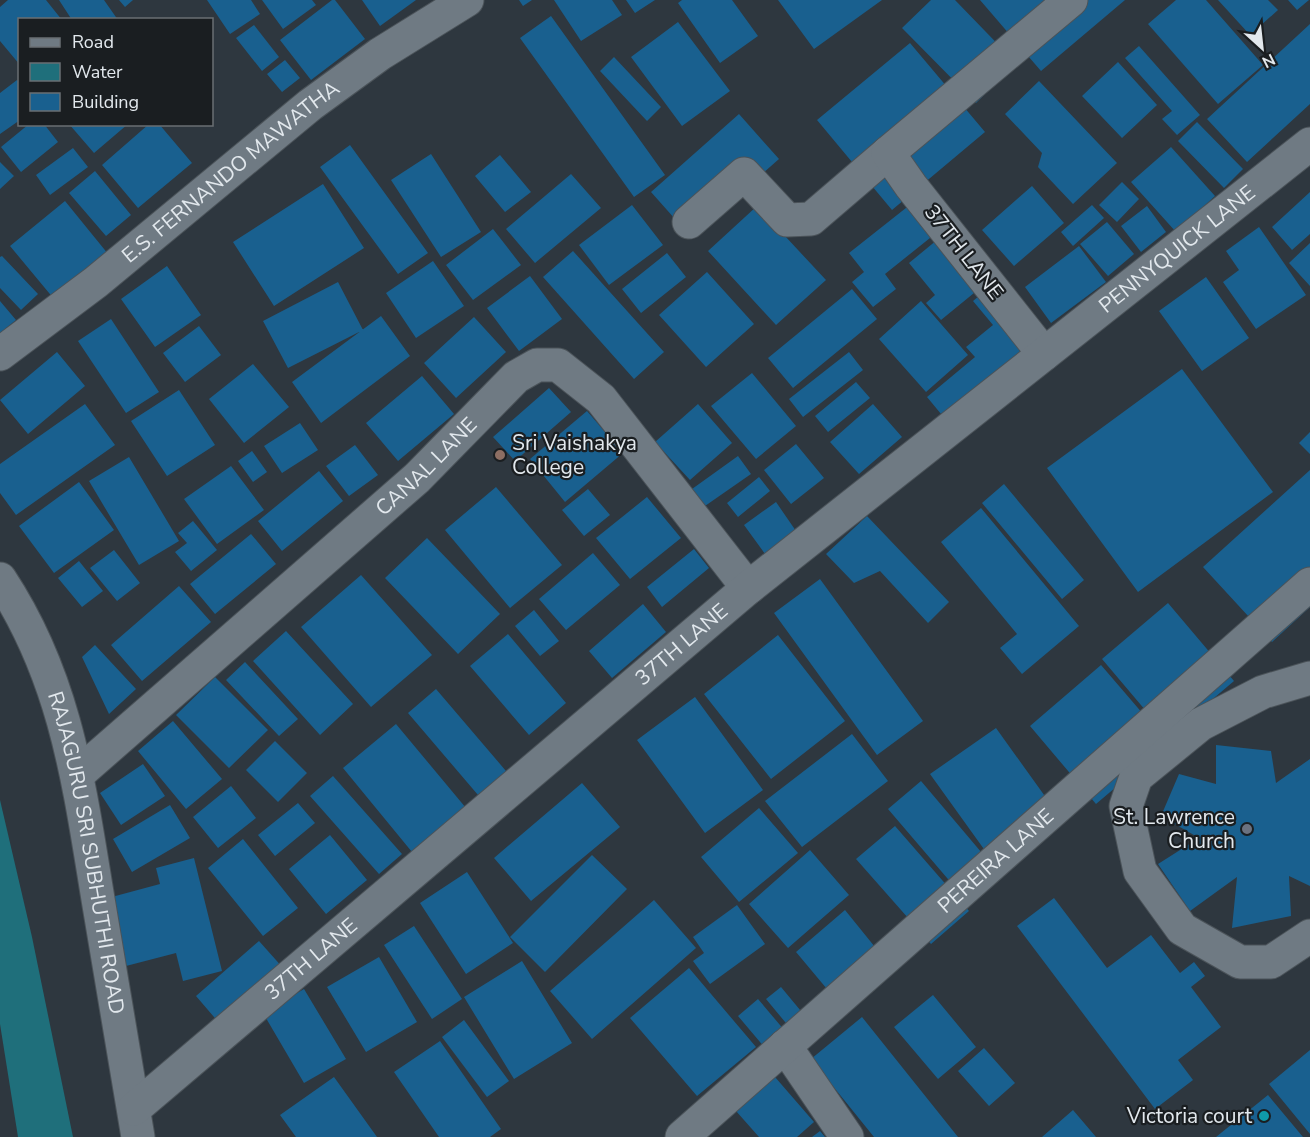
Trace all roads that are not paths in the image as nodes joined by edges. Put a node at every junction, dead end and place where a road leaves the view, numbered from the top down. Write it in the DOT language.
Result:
graph roads {
  1 [pos="467,0"];
  2 [pos="1071,0"];
  3 [pos="1310,144"];
  4 [pos="888,153"];
  5 [pos="689,222"];
  6 [pos="0,354"];
  7 [pos="1044,354"];
  8 [pos="0,579"];
  9 [pos="1310,584"];
  10 [pos="748,588"];
  11 [pos="1310,678"];
  12 [pos="77,775"];
  13 [pos="1310,936"];
  14 [pos="785,1046"];
  15 [pos="136,1123"];
  16 [pos="681,1137"];
  17 [pos="848,1137"];
  1 -- 6 [label="street, E.S. FERNANDO MAWATHA"];
  2 -- 4 [label="street"];
  3 -- 7 [label="street, PENNYQUICK LANE"];
  4 -- 5 [label="street"];
  4 -- 7 [label="street, 37TH LANE"];
  7 -- 10 [label="street, 37TH LANE"];
  8 -- 12 [label="street, RAJAGURU SRI SUBHUTHI ROAD"];
  9 -- 14 [label="street, PEREIRA LANE"];
  10 -- 12 [label="street, CANAL LANE"];
  10 -- 15 [label="street, 37TH LANE"];
  11 -- 13 [label="street"];
  12 -- 15 [label="street, RAJAGURU SRI SUBHUTHI ROAD"];
  14 -- 16 [label="street, PEREIRA LANE"];
  14 -- 17 [label="street"];
}
